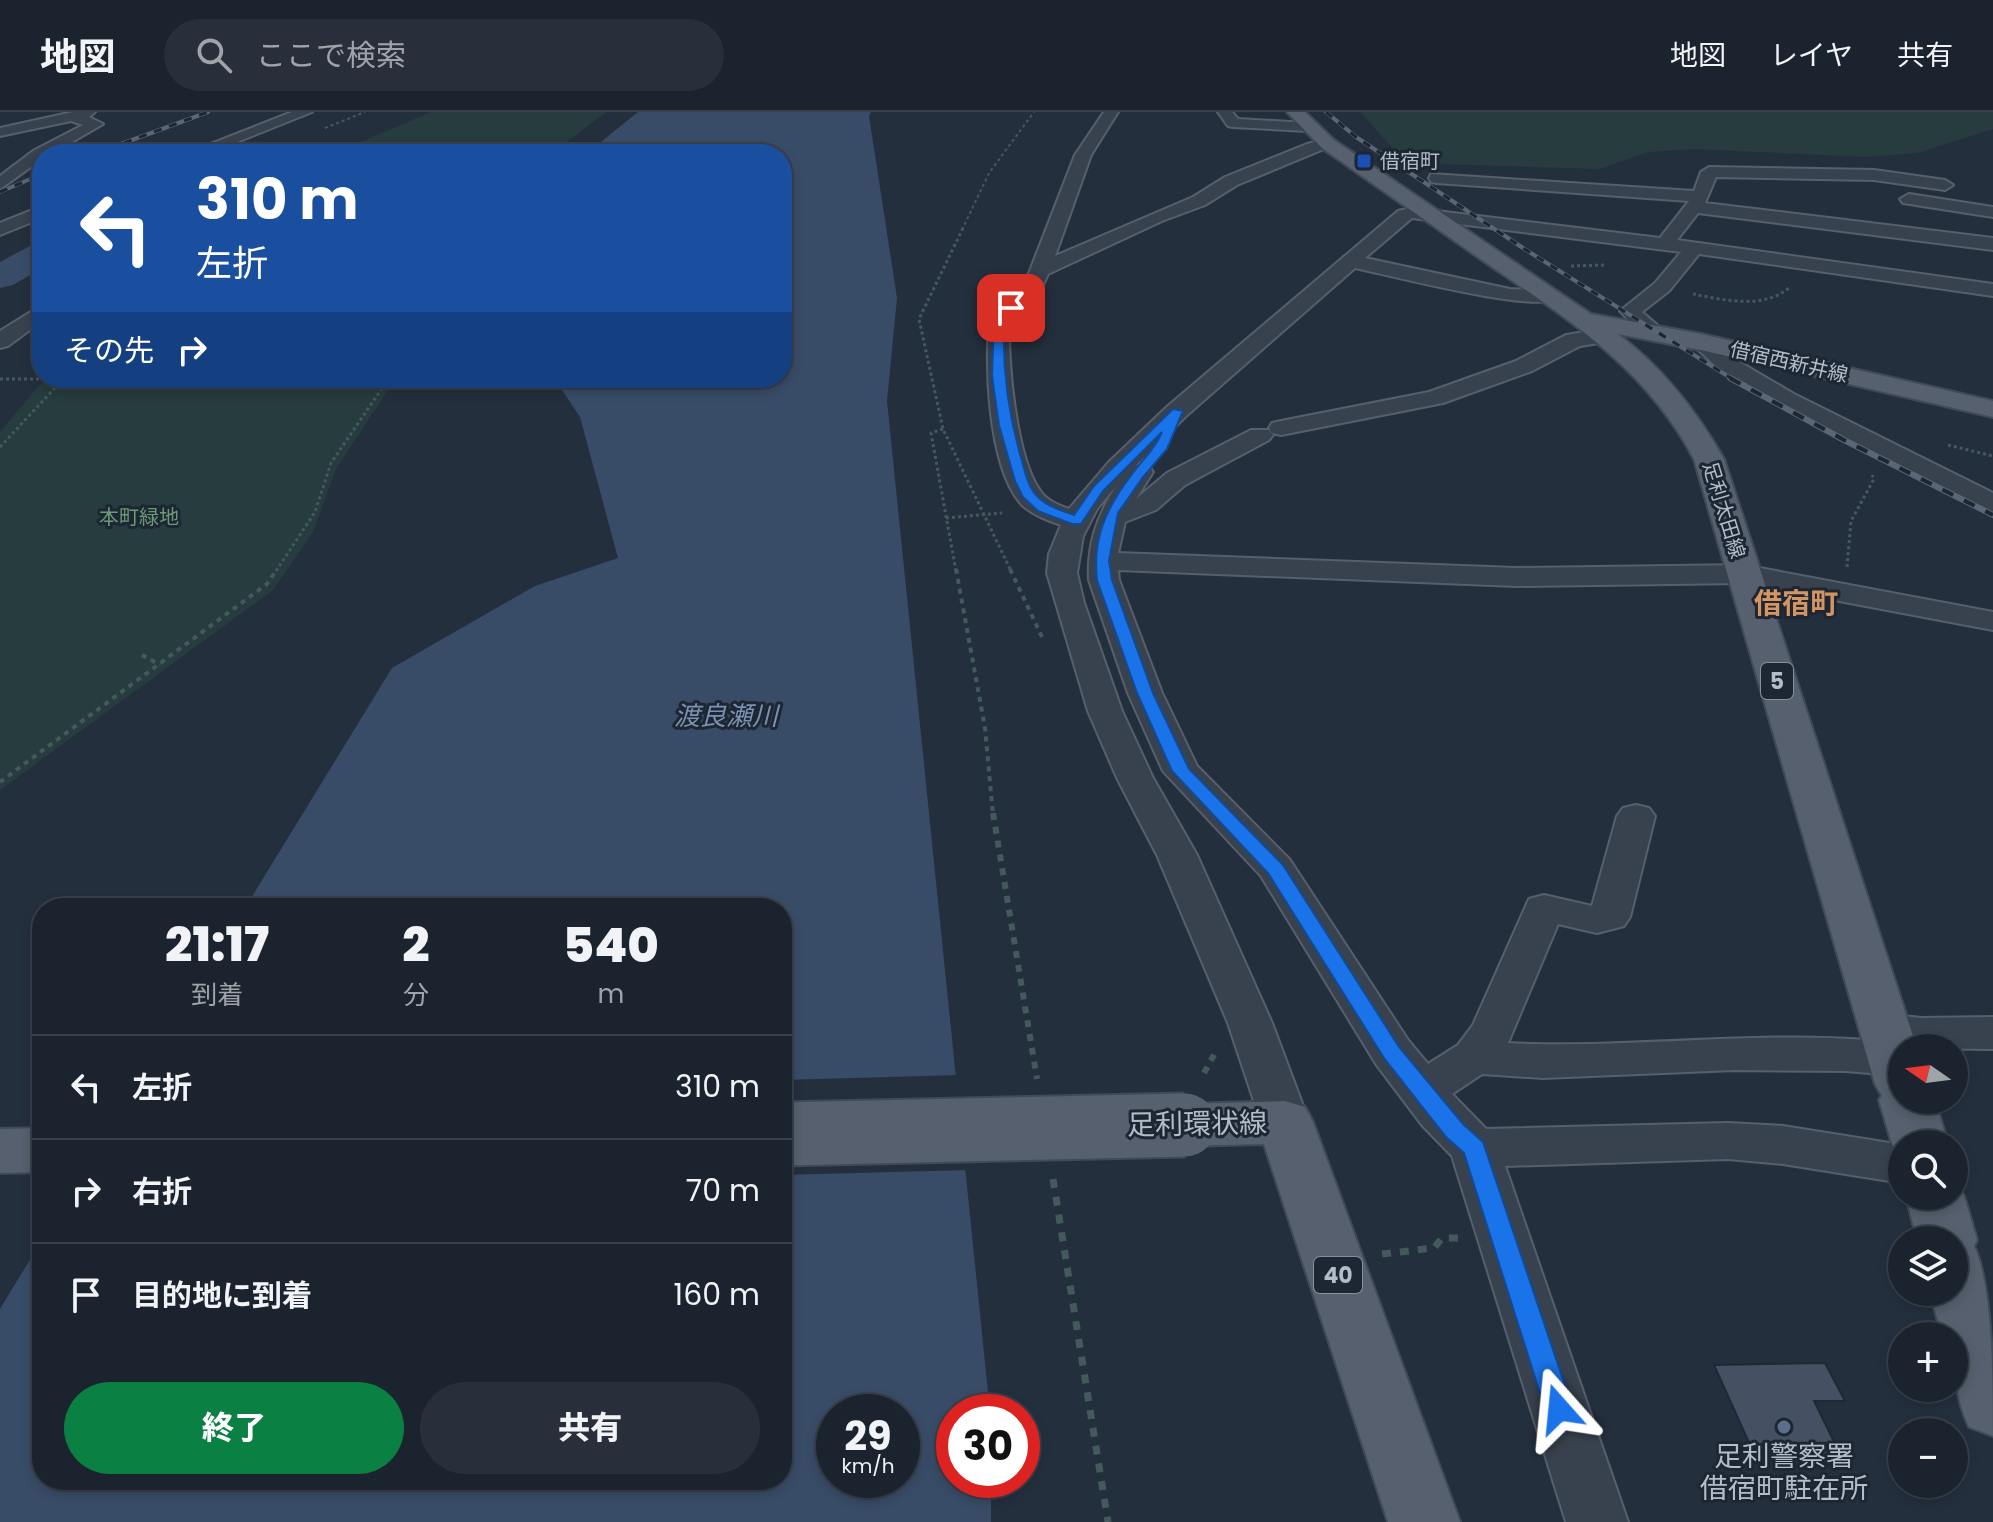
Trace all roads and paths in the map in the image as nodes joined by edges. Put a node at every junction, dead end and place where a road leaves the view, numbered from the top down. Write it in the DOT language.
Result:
graph roads {
  1 [pos="305,112"];
  2 [pos="1111,112"];
  3 [pos="1225,112"];
  4 [pos="81,114"];
  5 [pos="1301,120"];
  6 [pos="0,132"];
  7 [pos="58,144"];
  8 [pos="220,144"];
  9 [pos="1328,144"];
  10 [pos="32,159"];
  11 [pos="1420,167"];
  12 [pos="1437,178"];
  13 [pos="0,184"];
  14 [pos="1600,189"];
  15 [pos="1891,196"];
  16 [pos="1924,201"];
  17 [pos="1697,202"];
  18 [pos="1993,212"];
  19 [pos="1427,213"];
  20 [pos="32,216"];
  21 [pos="1504,222"];
  22 [pos="1558,229"];
  23 [pos="0,230"];
  24 [pos="1665,244"];
  25 [pos="1993,244"];
  26 [pos="1543,248"];
  27 [pos="1694,248"];
  28 [pos="1350,261"];
  29 [pos="1807,264"];
  30 [pos="1043,269"];
  31 [pos="1662,287"];
  32 [pos="1993,290"];
  33 [pos="1550,297"];
  34 [pos="32,318"];
  35 [pos="1594,328"];
  36 [pos="1642,330"];
  37 [pos="0,341"];
  38 [pos="1701,342"];
  39 [pos="0,379"];
  40 [pos="32,379"];
  41 [pos="54,388"];
  42 [pos="382,388"];
  43 [pos="1993,409"];
  44 [pos="1177,411"];
  45 [pos="943,429"];
  46 [pos="0,447"];
  47 [pos="1902,460"];
  48 [pos="1864,467"];
  49 [pos="1993,504"];
  50 [pos="1043,508"];
  51 [pos="1111,517"];
  52 [pos="946,518"];
  53 [pos="1076,521"];
  54 [pos="1102,561"];
  55 [pos="1744,574"];
  56 [pos="1845,592"];
  57 [pos="1993,621"];
  58 [pos="968,643"];
  59 [pos="142,655"];
  60 [pos="160,665"];
  61 [pos="0,782"];
  62 [pos="1636,816"];
  63 [pos="1993,1033"];
  64 [pos="1921,1034"];
  65 [pos="1888,1039"];
  66 [pos="1474,1057"];
  67 [pos="1888,1066"];
  68 [pos="1423,1090"];
  69 [pos="1285,1122"];
  70 [pos="792,1134"];
  71 [pos="1474,1148"];
  72 [pos="32,1150"];
  73 [pos="0,1151"];
  74 [pos="1888,1162"];
  75 [pos="1473,1238"];
  76 [pos="1377,1255"];
  77 [pos="1966,1306"];
  78 [pos="1993,1406"];
  79 [pos="1424,1522"];
  80 [pos="1597,1522"];
  1 -- 8 [label="street"];
  2 -- 30 [label="street"];
  3 -- 5 [label="street"];
  4 -- 6 [label="street"];
  4 -- 7 [label="street"];
  5 -- 9 [label="main road, 足利太田線 / 5"];
  9 -- 19 [label="main road, 足利太田線 / 5"];
  9 -- 30 [label="street"];
  10 -- 13 [label="street"];
  11 -- 12 [label="street"];
  12 -- 14 [label="street"];
  12 -- 21 [label="street"];
  14 -- 17 [label="street"];
  14 -- 22 [label="street"];
  15 -- 16 [label="street"];
  16 -- 17 [label="street"];
  16 -- 18 [label="street"];
  17 -- 24 [label="street"];
  17 -- 25 [label="street"];
  19 -- 21 [label="street"];
  19 -- 28 [label="street"];
  19 -- 33 [label="main road, 足利太田線 / 5"];
  20 -- 23 [label="street"];
  21 -- 22 [label="street"];
  21 -- 26 [label="street"];
  22 -- 24 [label="street"];
  24 -- 27 [label="street"];
  27 -- 29 [label="street"];
  27 -- 31 [label="street"];
  28 -- 33 [label="street"];
  28 -- 44 [label="street"];
  29 -- 31 [label="path"];
  29 -- 32 [label="street"];
  30 -- 50 [label="street"];
  31 -- 36 [label="street"];
  33 -- 35 [label="main road, 足利太田線 / 5"];
  34 -- 37 [label="street"];
  35 -- 36 [label="main road, 借宿西新井線"];
  35 -- 51 [label="street"];
  35 -- 55 [label="main road, 足利太田線 / 5"];
  36 -- 38 [label="main road, 借宿西新井線"];
  38 -- 43 [label="main road, 借宿西新井線"];
  38 -- 47 [label="street"];
  39 -- 40 [label="path"];
  41 -- 46 [label="path"];
  42 -- 60 [label="path"];
  44 -- 51 [label="street"];
  44 -- 53 [label="street"];
  45 -- 52 [label="path"];
  47 -- 48 [label="street"];
  47 -- 49 [label="street"];
  48 -- 56 [label="path"];
  50 -- 52 [label="path"];
  50 -- 53 [label="street"];
  51 -- 54 [label="street"];
  52 -- 58 [label="path"];
  53 -- 69 [label="street"];
  54 -- 55 [label="street"];
  54 -- 68 [label="street"];
  55 -- 56 [label="street"];
  55 -- 65 [label="main road, 足利太田線 / 5"];
  56 -- 57 [label="street"];
  59 -- 60 [label="path"];
  60 -- 61 [label="path"];
  62 -- 66 [label="street"];
  63 -- 64 [label="street"];
  66 -- 67 [label="street"];
  66 -- 68 [label="street"];
  68 -- 71 [label="street"];
  69 -- 70 [label="main road, 足利環状線, bridge"];
  69 -- 79 [label="main road, 足利環状線 / 40"];
  71 -- 74 [label="street"];
  71 -- 80 [label="street"];
  72 -- 73 [label="main road"];
  75 -- 76 [label="path"];
  77 -- 78 [label="main road"];
}
